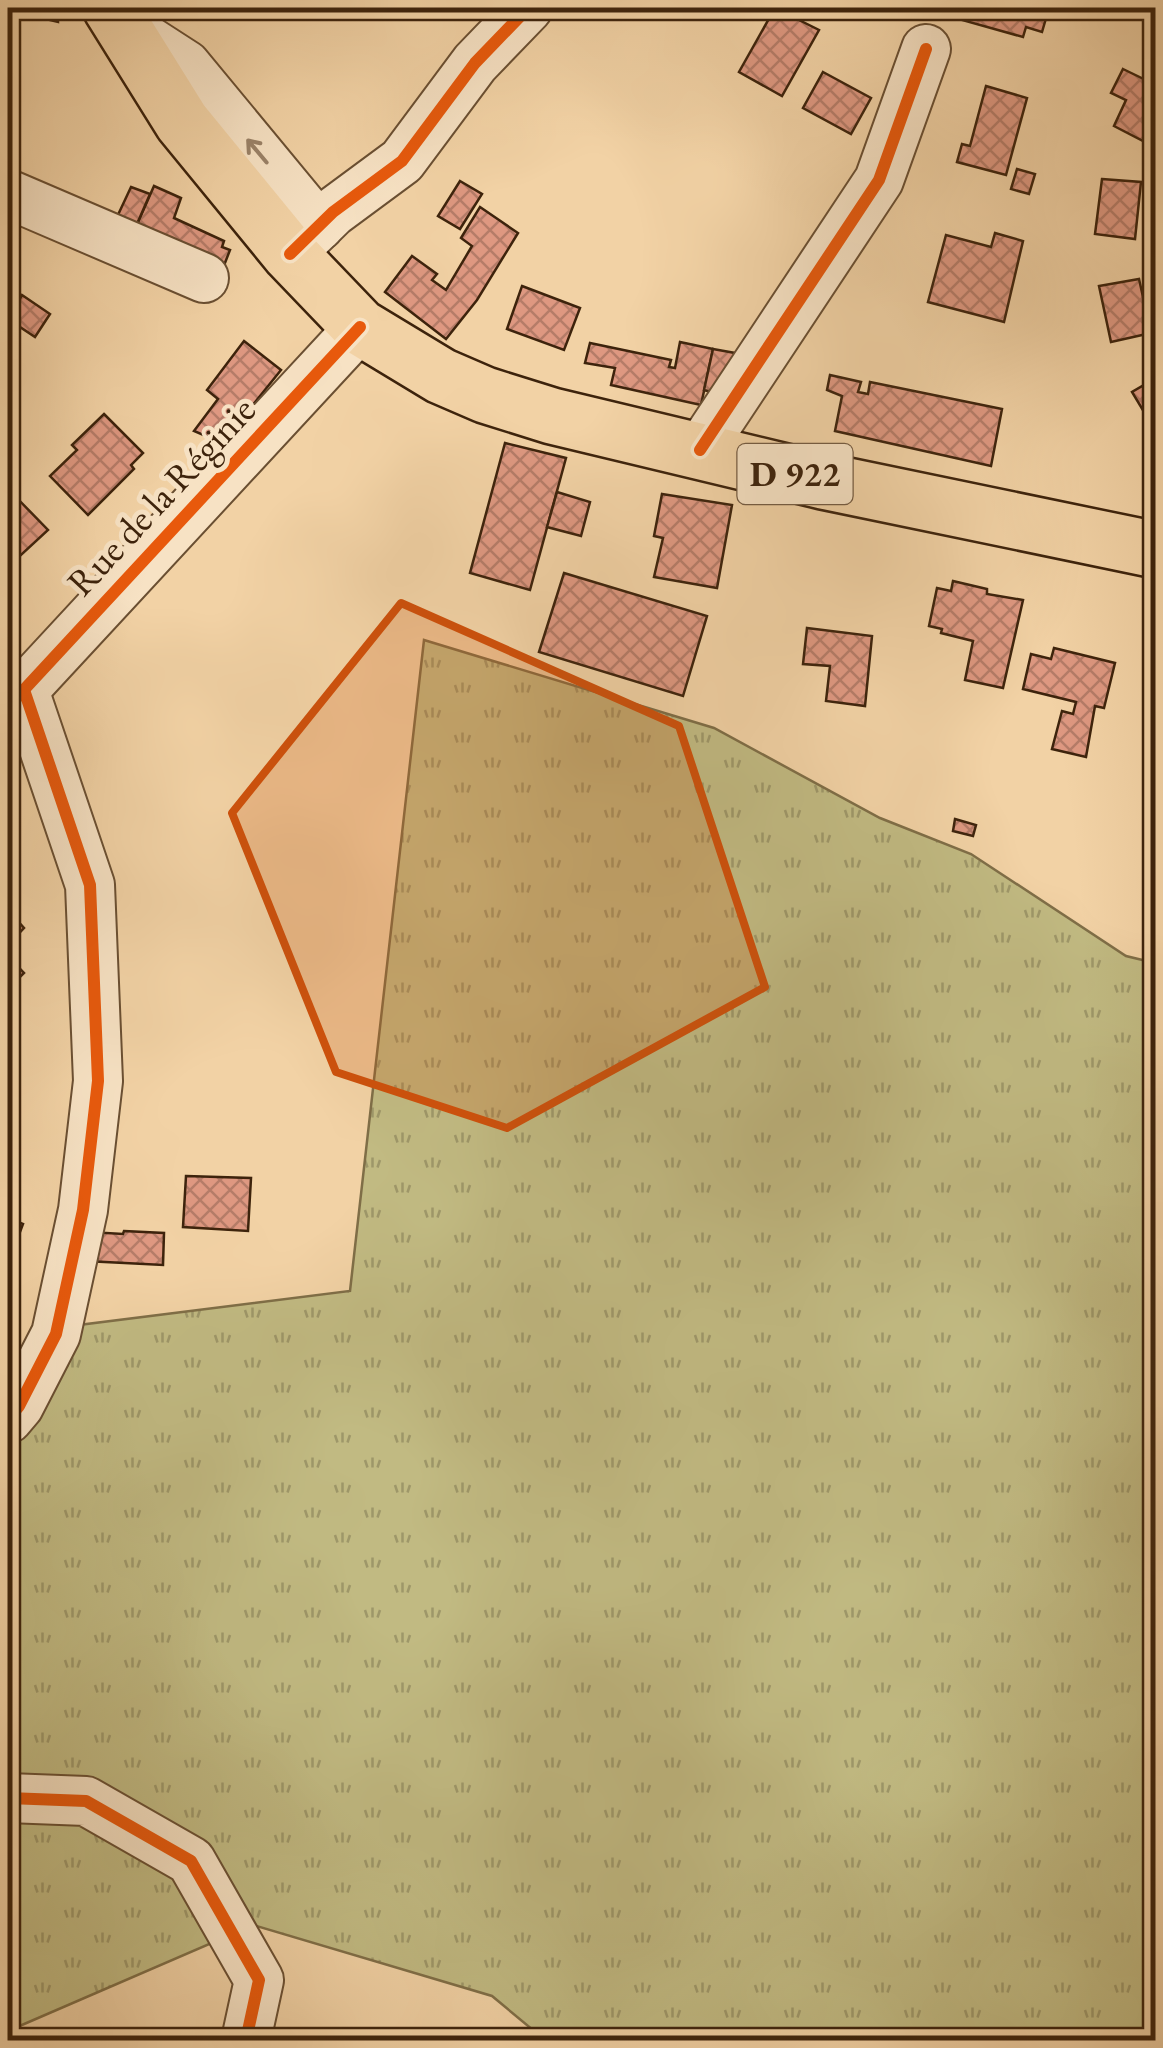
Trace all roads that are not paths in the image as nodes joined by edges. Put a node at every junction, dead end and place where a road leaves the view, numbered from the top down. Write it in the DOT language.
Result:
graph roads {
  1 [pos="528,8"];
  2 [pos="115,14"];
  3 [pos="926,48"];
  4 [pos="8,194"];
  5 [pos="305,240"];
  6 [pos="204,278"];
  7 [pos="360,327"];
  8 [pos="700,450"];
  9 [pos="1156,550"];
  10 [pos="16,699"];
  11 [pos="8,1419"];
  12 [pos="8,1798"];
  13 [pos="246,2040"];
  1 -- 5 [label="street"];
  2 -- 5 [label="main road, D 922"];
  3 -- 8 [label="street"];
  4 -- 6 [label="street"];
  5 -- 7 [label="main road, D 922"];
  7 -- 8 [label="main road, D 922"];
  7 -- 10 [label="street, Rue de la Réginie"];
  8 -- 9 [label="main road, D 922"];
  10 -- 11 [label="street"];
  12 -- 13 [label="street"];
}
